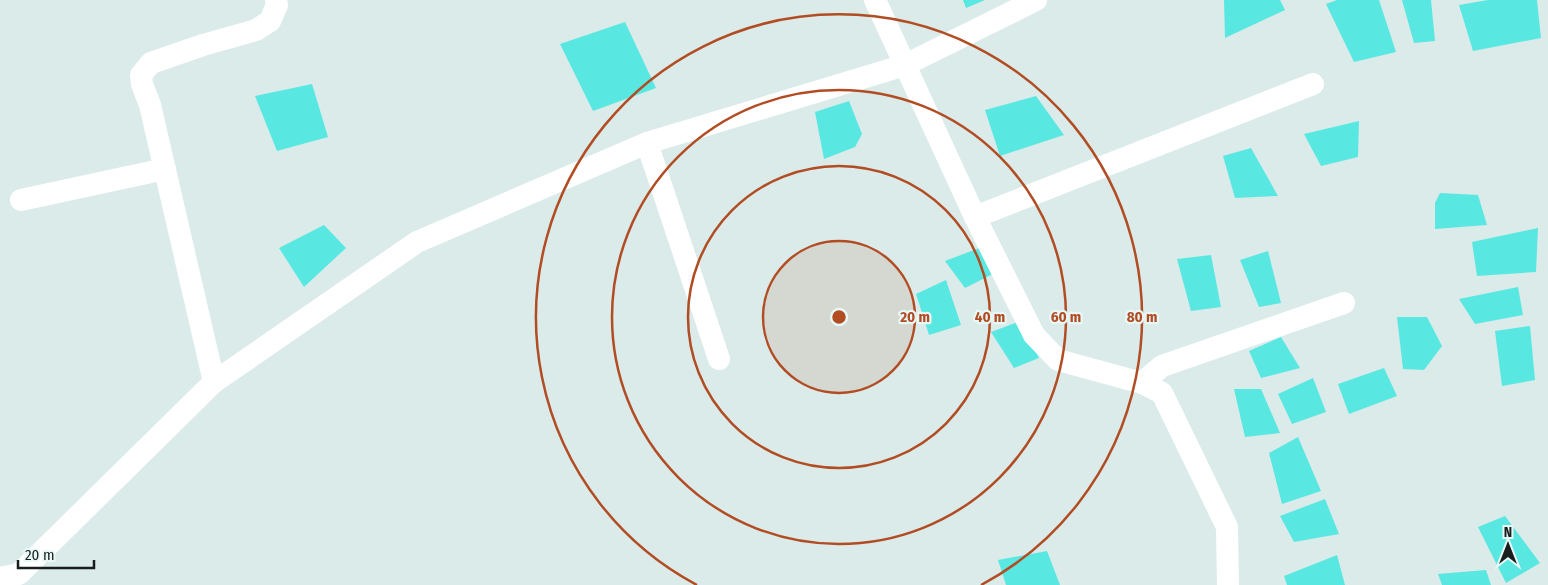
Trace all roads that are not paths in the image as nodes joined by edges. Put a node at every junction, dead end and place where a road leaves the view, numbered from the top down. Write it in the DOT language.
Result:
graph roads {
  1 [pos="276,0"];
  2 [pos="874,0"];
  3 [pos="1036,0"];
  4 [pos="905,66"];
  5 [pos="1313,84"];
  6 [pos="647,143"];
  7 [pos="165,169"];
  8 [pos="21,200"];
  9 [pos="975,217"];
  10 [pos="1344,303"];
  11 [pos="719,359"];
  12 [pos="214,382"];
  13 [pos="1142,383"];
  14 [pos="0,578"];
  15 [pos="1228,585"];
  1 -- 7 [label="street"];
  2 -- 4 [label="street"];
  3 -- 4 [label="street"];
  4 -- 6 [label="street"];
  4 -- 9 [label="street"];
  5 -- 9 [label="street"];
  6 -- 11 [label="street"];
  6 -- 12 [label="street"];
  7 -- 8 [label="street"];
  7 -- 12 [label="street"];
  9 -- 13 [label="street"];
  10 -- 13 [label="street"];
  12 -- 14 [label="street"];
  13 -- 15 [label="street"];
}
